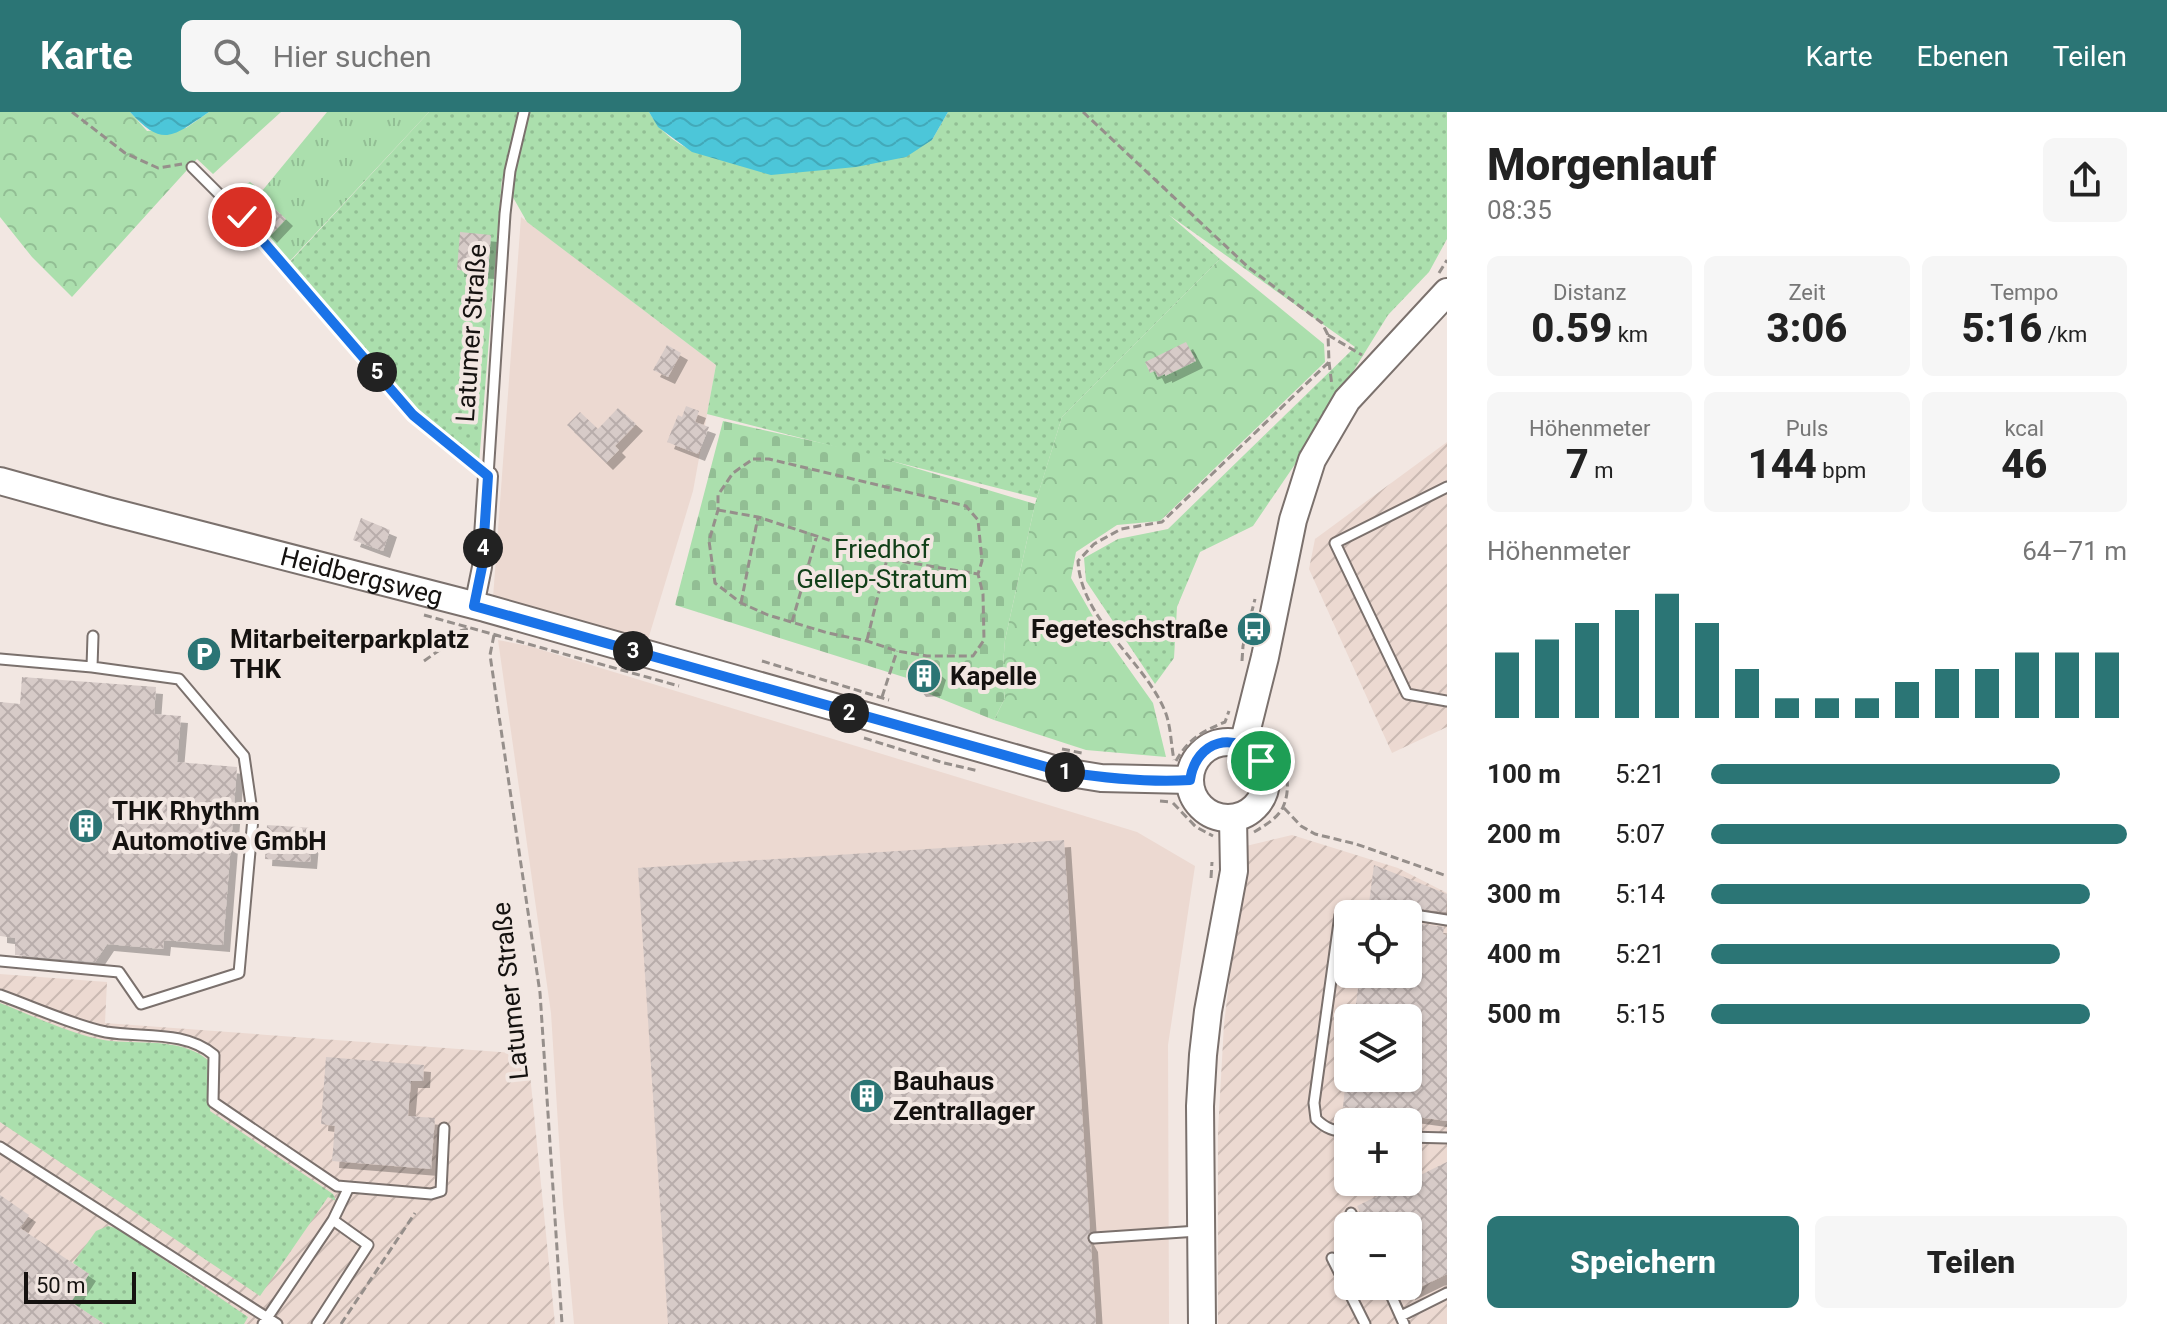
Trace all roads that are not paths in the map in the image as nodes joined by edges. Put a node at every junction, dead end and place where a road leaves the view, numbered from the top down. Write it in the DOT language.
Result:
graph roads {
  1 [pos="524,112"];
  2 [pos="192,167"];
  3 [pos="1447,292"];
  4 [pos="488,476"];
  5 [pos="0,481"];
  6 [pos="1447,487"];
  7 [pos="473,617"];
  8 [pos="93,636"];
  9 [pos="0,659"];
  10 [pos="92,667"];
  11 [pos="1447,701"];
  12 [pos="1238,731"];
  13 [pos="1182,771"];
  14 [pos="1233,828"];
  15 [pos="1422,916"];
  16 [pos="1447,920"];
  17 [pos="1334,958"];
  18 [pos="0,961"];
  19 [pos="0,995"];
  20 [pos="444,1128"];
  21 [pos="1334,1131"];
  22 [pos="1422,1137"];
  23 [pos="1447,1138"];
  24 [pos="0,1147"];
  25 [pos="349,1187"];
  26 [pos="333,1220"];
  27 [pos="1201,1231"];
  28 [pos="1094,1238"];
  29 [pos="1332,1258"];
  30 [pos="1447,1293"];
  31 [pos="1394,1300"];
  32 [pos="1403,1320"];
  33 [pos="265,1321"];
  34 [pos="1360,1322"];
  35 [pos="277,1324"];
  36 [pos="317,1324"];
  37 [pos="1202,1324"];
  1 -- 4 [label="lane, Latumer Straße"];
  2 -- 4 [label="lane"];
  3 -- 12 [label="street"];
  4 -- 7 [label="street, Latumer Straße"];
  5 -- 7 [label="street, Heidbergsweg"];
  6 -- 11 [label="lane"];
  7 -- 13 [label="street, Heidbergsweg"];
  8 -- 10 [label="lane"];
  9 -- 10 [label="lane"];
  10 -- 18 [label="lane"];
  12 -- 13 [label="street"];
  12 -- 14 [label="street"];
  13 -- 14 [label="street"];
  14 -- 27 [label="street"];
  15 -- 16 [label="lane"];
  17 -- 21 [label="lane"];
  19 -- 25 [label="lane"];
  20 -- 25 [label="lane"];
  22 -- 23 [label="lane"];
  24 -- 33 [label="lane"];
  25 -- 26 [label="lane"];
  26 -- 33 [label="lane"];
  26 -- 36 [label="lane"];
  27 -- 28 [label="lane"];
  27 -- 37 [label="street"];
  29 -- 34 [label="lane"];
  30 -- 32 [label="lane"];
  31 -- 32 [label="lane"];
  33 -- 35 [label="lane"];
}
